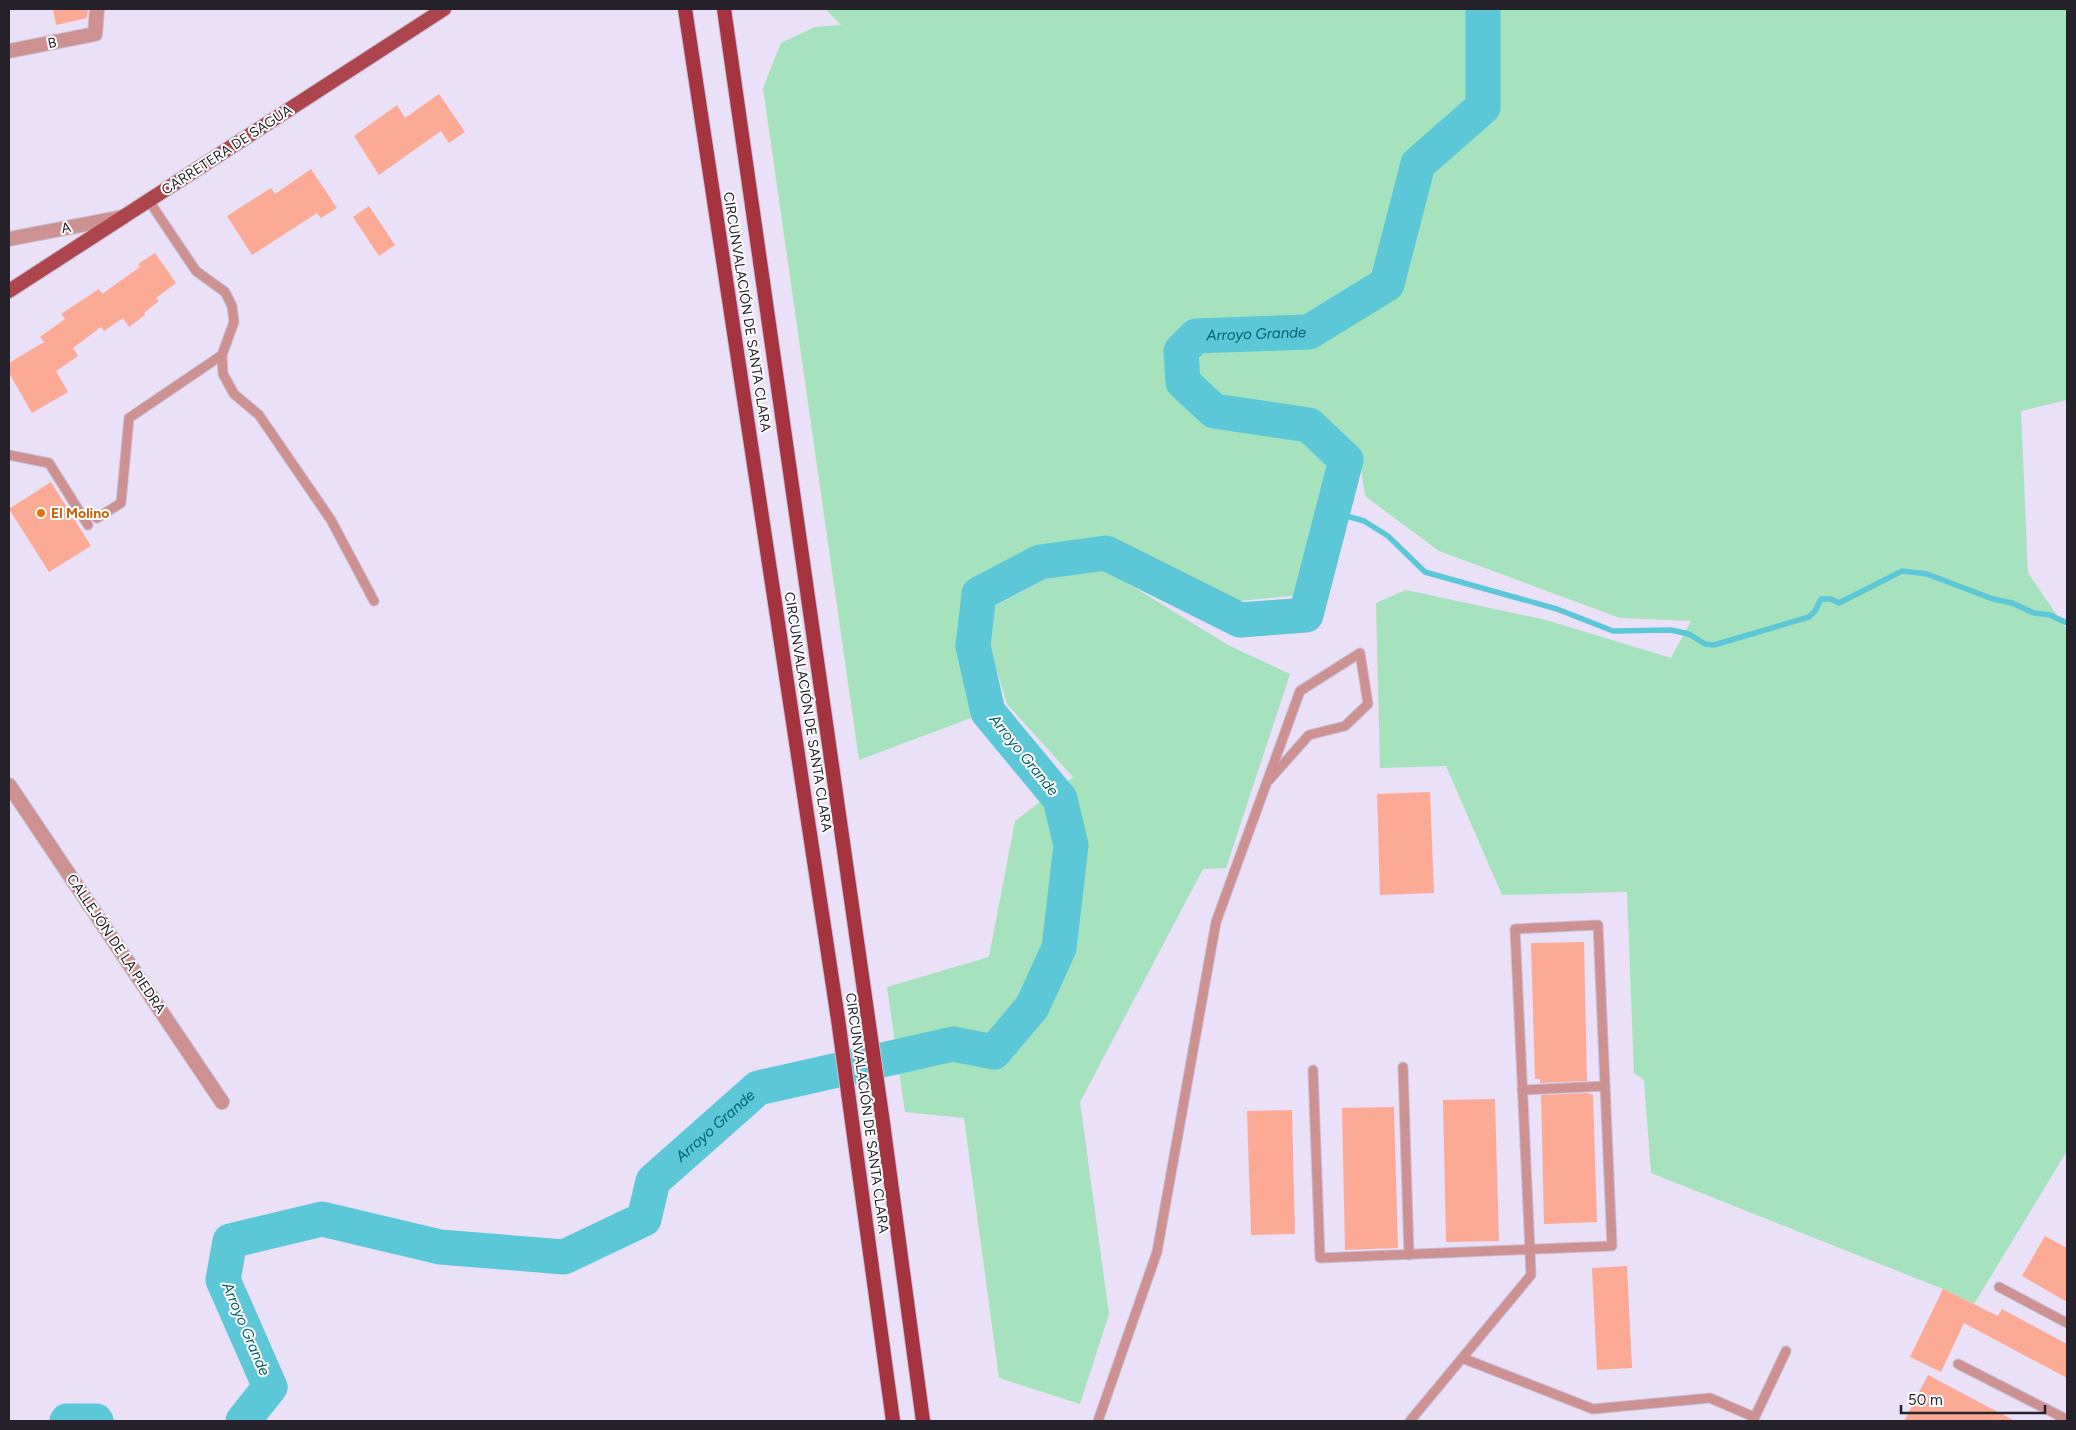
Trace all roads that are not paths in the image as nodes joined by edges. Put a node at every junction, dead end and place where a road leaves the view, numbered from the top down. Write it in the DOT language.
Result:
graph roads {
  1 [pos="97,9"];
  2 [pos="444,9"];
  3 [pos="685,9"];
  4 [pos="724,9"];
  5 [pos="9,51"];
  6 [pos="149,201"];
  7 [pos="124,217"];
  8 [pos="9,239"];
  9 [pos="9,291"];
  10 [pos="222,355"];
  11 [pos="9,455"];
  12 [pos="97,518"];
  13 [pos="88,525"];
  14 [pos="374,601"];
  15 [pos="1269,780"];
  16 [pos="9,785"];
  17 [pos="1403,1067"];
  18 [pos="1313,1070"];
  19 [pos="1605,1086"];
  20 [pos="1522,1090"];
  21 [pos="222,1102"];
  22 [pos="1530,1250"];
  23 [pos="1409,1255"];
  24 [pos="1999,1287"];
  25 [pos="2067,1323"];
  26 [pos="1786,1351"];
  27 [pos="1462,1358"];
  28 [pos="1958,1364"];
  29 [pos="1753,1419"];
  30 [pos="893,1421"];
  31 [pos="923,1421"];
  32 [pos="1098,1421"];
  33 [pos="1410,1421"];
  34 [pos="2060,1421"];
  1 -- 5 [label="street, B"];
  2 -- 6 [label="main road, CARRETERA DE SAGUA"];
  3 -- 30 [label="highway, CIRCUNVALACIÓN DE SANTA CLARA"];
  4 -- 31 [label="highway, CIRCUNVALACIÓN DE SANTA CLARA"];
  6 -- 7 [label="main road, CARRETERA DE SAGUA"];
  6 -- 10 [label="lane"];
  7 -- 8 [label="street, A"];
  7 -- 9 [label="main road, CARRETERA DE SAGUA"];
  10 -- 12 [label="lane"];
  10 -- 14 [label="lane"];
  11 -- 13 [label="lane"];
  15 -- 15 [label="lane"];
  15 -- 32 [label="lane"];
  16 -- 21 [label="street, CALLEJÓN DE LA PIEDRA"];
  17 -- 23 [label="lane"];
  18 -- 23 [label="lane"];
  19 -- 20 [label="lane"];
  19 -- 20 [label="lane"];
  19 -- 22 [label="lane"];
  20 -- 22 [label="lane"];
  22 -- 23 [label="lane"];
  22 -- 27 [label="lane"];
  24 -- 25 [label="lane"];
  26 -- 29 [label="lane"];
  27 -- 29 [label="lane"];
  27 -- 33 [label="lane"];
  28 -- 34 [label="lane"];
}
